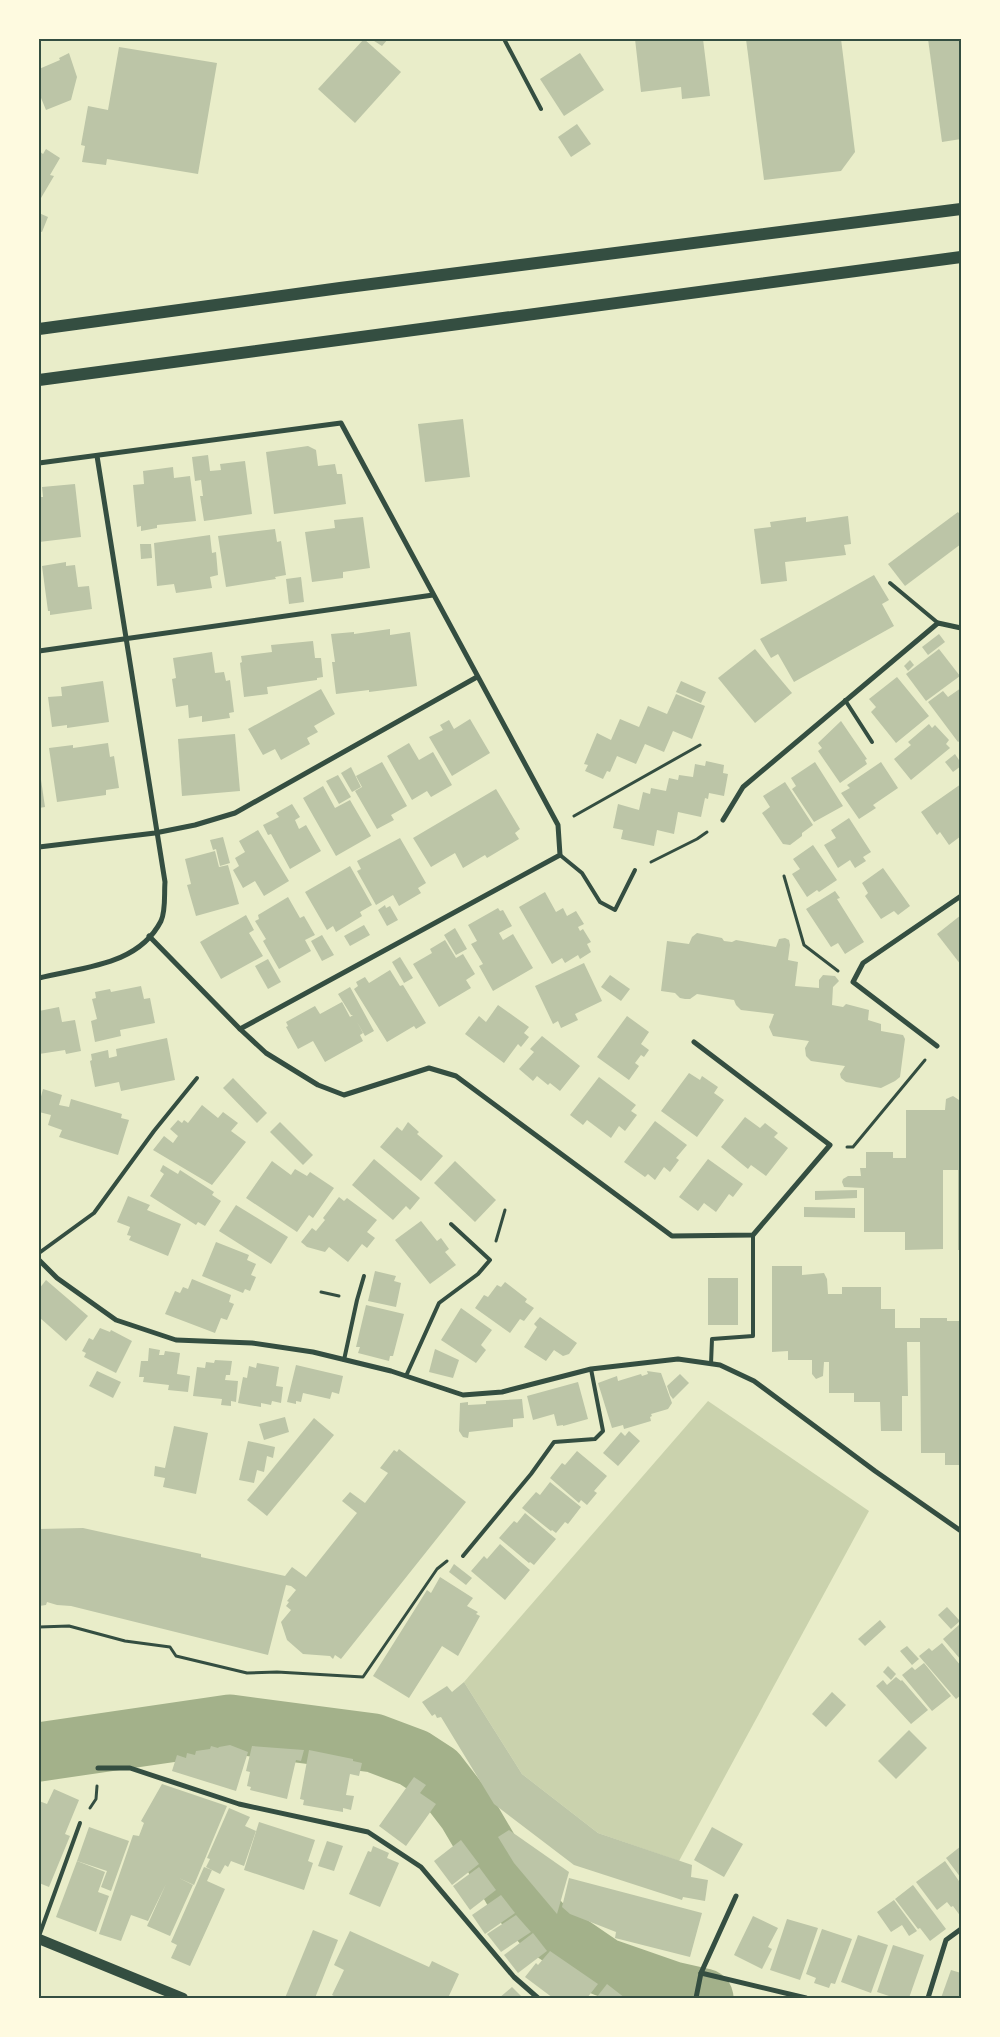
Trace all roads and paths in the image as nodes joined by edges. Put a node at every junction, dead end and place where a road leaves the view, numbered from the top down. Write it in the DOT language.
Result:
graph roads {
  1 [pos="504,39"];
  2 [pos="541,109"];
  3 [pos="961,209"];
  4 [pos="961,257"];
  5 [pos="39,329"];
  6 [pos="39,380"];
  7 [pos="96,456"];
  8 [pos="39,463"];
  9 [pos="890,583"];
  10 [pos="433,595"];
  11 [pos="938,623"];
  12 [pos="961,628"];
  13 [pos="127,640"];
  14 [pos="39,652"];
  15 [pos="477,677"];
  16 [pos="845,700"];
  17 [pos="872,742"];
  18 [pos="700,745"];
  19 [pos="723,820"];
  20 [pos="558,825"];
  21 [pos="155,833"];
  22 [pos="39,847"];
  23 [pos="560,855"];
  24 [pos="635,870"];
  25 [pos="784,876"];
  26 [pos="961,896"];
  27 [pos="149,936"];
  28 [pos="39,978"];
  29 [pos="853,982"];
  30 [pos="240,1029"];
  31 [pos="694,1042"];
  32 [pos="937,1046"];
  33 [pos="197,1078"];
  34 [pos="830,1145"];
  35 [pos="505,1210"];
  36 [pos="451,1224"];
  37 [pos="753,1235"];
  38 [pos="39,1253"];
  39 [pos="39,1260"];
  40 [pos="490,1260"];
  41 [pos="364,1276"];
  42 [pos="344,1360"];
  43 [pos="711,1364"];
  44 [pos="591,1369"];
  45 [pos="406,1376"];
  46 [pos="961,1531"];
  47 [pos="463,1556"];
  48 [pos="39,1627"];
  49 [pos="98,1768"];
  50 [pos="80,1824"];
  51 [pos="736,1896"];
  52 [pos="961,1928"];
  53 [pos="39,1938"];
  54 [pos="702,1973"];
  55 [pos="183,1998"];
  56 [pos="538,1998"];
  57 [pos="696,1998"];
  58 [pos="806,1998"];
  59 [pos="928,1998"];
  1 -- 2 [label="lane"];
  3 -- 5 [label="main road"];
  4 -- 6 [label="main road"];
  7 -- 8 [label="street"];
  7 -- 10 [label="street"];
  7 -- 13 [label="street"];
  9 -- 11 [label="lane"];
  10 -- 13 [label="street"];
  10 -- 15 [label="street"];
  11 -- 12 [label="street"];
  11 -- 16 [label="street"];
  13 -- 14 [label="street"];
  13 -- 21 [label="street"];
  15 -- 20 [label="street"];
  15 -- 21 [label="street"];
  16 -- 17 [label="lane"];
  16 -- 19 [label="street"];
  18 -- 20 [label="path"];
  19 -- 24 [label="path"];
  20 -- 23 [label="street"];
  21 -- 22 [label="street"];
  21 -- 27 [label="street"];
  23 -- 24 [label="lane"];
  23 -- 30 [label="street"];
  25 -- 29 [label="path"];
  26 -- 29 [label="street"];
  27 -- 28 [label="street"];
  27 -- 30 [label="street"];
  29 -- 32 [label="street"];
  30 -- 37 [label="street"];
  31 -- 34 [label="street"];
  32 -- 34 [label="path"];
  33 -- 38 [label="lane"];
  34 -- 37 [label="street"];
  35 -- 40 [label="path"];
  36 -- 40 [label="lane"];
  37 -- 43 [label="lane"];
  39 -- 42 [label="street"];
  40 -- 45 [label="lane"];
  41 -- 42 [label="lane"];
  42 -- 45 [label="street"];
  43 -- 44 [label="street"];
  43 -- 46 [label="street"];
  44 -- 45 [label="street"];
  44 -- 47 [label="lane"];
  47 -- 48 [label="path"];
  49 -- 50 [label="path"];
  49 -- 56 [label="street"];
  50 -- 53 [label="lane"];
  51 -- 54 [label="street"];
  52 -- 59 [label="street"];
  53 -- 55 [label="main road"];
  54 -- 57 [label="street"];
  54 -- 58 [label="street"];
}
